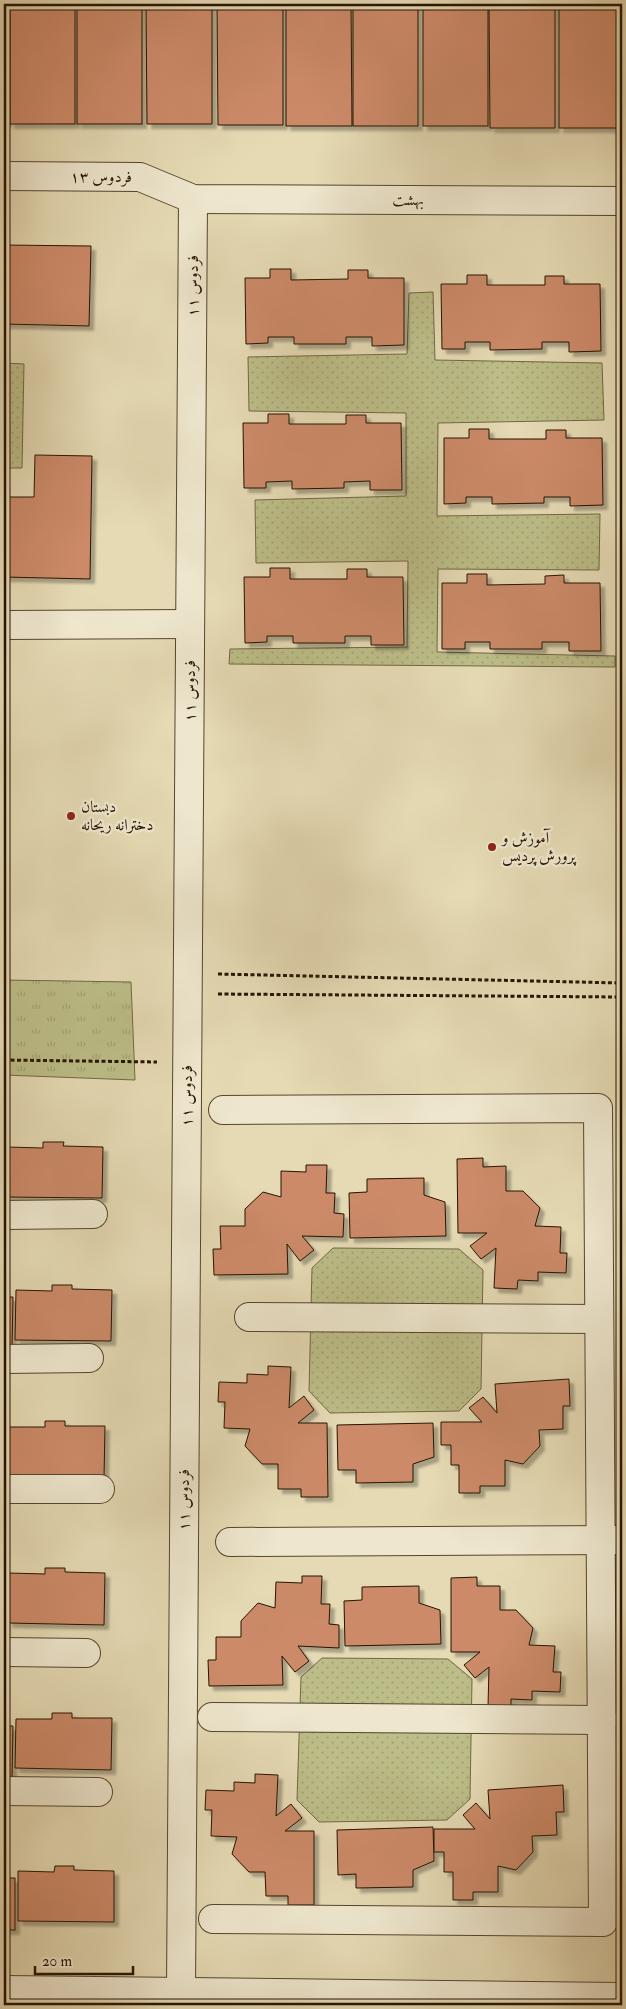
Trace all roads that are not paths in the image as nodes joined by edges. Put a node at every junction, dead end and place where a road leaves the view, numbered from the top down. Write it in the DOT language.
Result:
graph roads {
  1 [pos="4,176"];
  2 [pos="193,199"];
  3 [pos="622,200"];
  4 [pos="190,624"];
  5 [pos="4,625"];
  6 [pos="223,1110"];
  7 [pos="93,1214"];
  8 [pos="4,1215"];
  9 [pos="249,1317"];
  10 [pos="600,1319"];
  11 [pos="88,1358"];
  12 [pos="4,1359"];
  13 [pos="4,1489"];
  14 [pos="100,1489"];
  15 [pos="612,1540"];
  16 [pos="230,1542"];
  17 [pos="4,1652"];
  18 [pos="86,1653"];
  19 [pos="212,1717"];
  20 [pos="603,1720"];
  21 [pos="4,1791"];
  22 [pos="98,1792"];
  23 [pos="213,1918"];
  24 [pos="4,1990"];
  25 [pos="181,1992"];
  26 [pos="622,1997"];
  27 [pos="430,2000"];
  1 -- 2 [label="street, فردوس ۱۳"];
  2 -- 3 [label="street, بهشت"];
  2 -- 4 [label="street, فردوس ۱۱"];
  4 -- 5 [label="street"];
  4 -- 25 [label="street, فردوس ۱۱"];
  6 -- 10 [label="street"];
  7 -- 8 [label="street"];
  9 -- 10 [label="street"];
  10 -- 15 [label="street"];
  11 -- 12 [label="street"];
  13 -- 14 [label="street"];
  15 -- 16 [label="street"];
  15 -- 20 [label="street"];
  17 -- 18 [label="street"];
  19 -- 20 [label="street"];
  20 -- 23 [label="street"];
  21 -- 22 [label="street"];
  24 -- 25 [label="street"];
  25 -- 27 [label="street"];
  26 -- 27 [label="street"];
}
